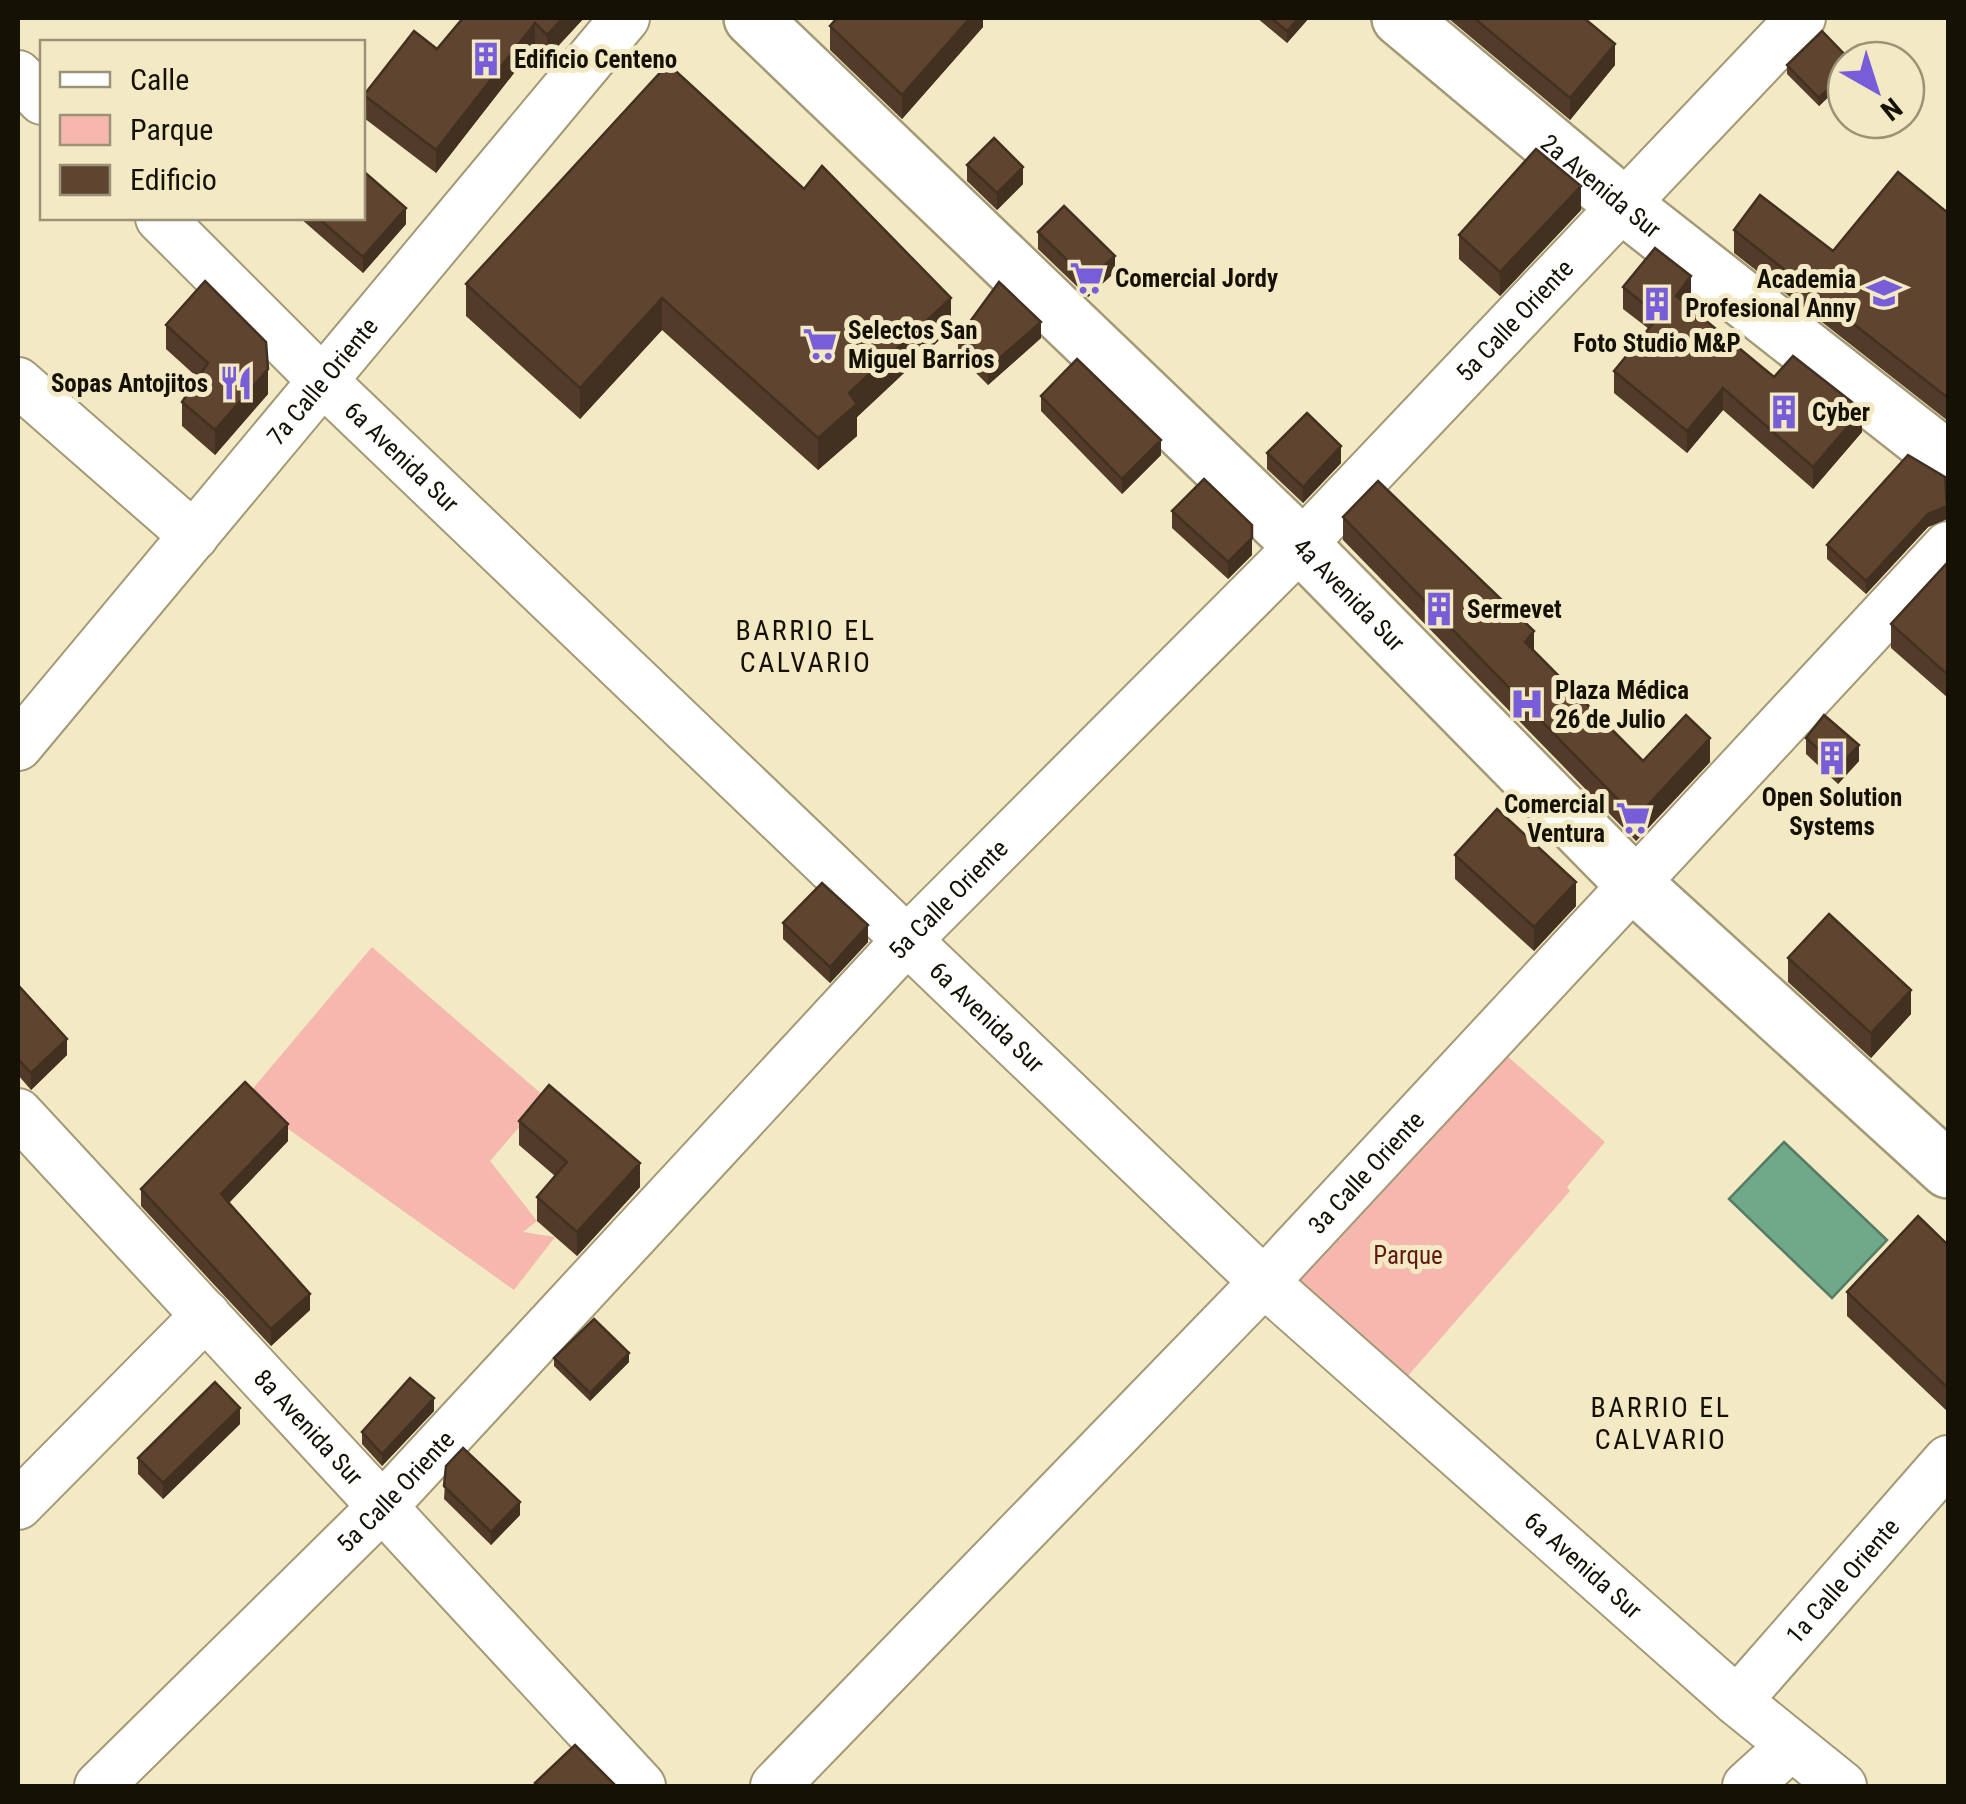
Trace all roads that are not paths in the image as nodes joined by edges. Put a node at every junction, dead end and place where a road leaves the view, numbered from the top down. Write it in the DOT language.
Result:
graph roads {
  1 [pos="625,18"];
  2 [pos="752,18"];
  3 [pos="1400,18"];
  4 [pos="1801,18"];
  5 [pos="18,75"];
  6 [pos="40,98"];
  7 [pos="1623,205"];
  8 [pos="162,220"];
  9 [pos="18,382"];
  10 [pos="324,382"];
  11 [pos="1948,460"];
  12 [pos="194,536"];
  13 [pos="1301,545"];
  14 [pos="1948,546"];
  15 [pos="18,746"];
  16 [pos="1634,884"];
  17 [pos="906,941"];
  18 [pos="18,1113"];
  19 [pos="1948,1170"];
  20 [pos="1264,1282"];
  21 [pos="206,1315"];
  22 [pos="1948,1460"];
  23 [pos="18,1505"];
  24 [pos="384,1505"];
  25 [pos="1737,1701"];
  26 [pos="1791,1746"];
  27 [pos="99,1786"];
  28 [pos="641,1786"];
  29 [pos="776,1786"];
  30 [pos="1747,1786"];
  31 [pos="1842,1786"];
  1 -- 10 [label="street, 7a Calle Oriente"];
  2 -- 13 [label="main road, 4a Avenida Sur"];
  3 -- 7 [label="main road, 2a Avenida Sur"];
  4 -- 7 [label="street, 5a Calle Oriente"];
  5 -- 6 [label="street"];
  7 -- 11 [label="main road, 2a Avenida Sur"];
  7 -- 13 [label="street, 5a Calle Oriente"];
  8 -- 10 [label="street, 6a Avenida Sur"];
  9 -- 12 [label="street"];
  10 -- 12 [label="street, 7a Calle Oriente"];
  10 -- 17 [label="street, 6a Avenida Sur"];
  12 -- 15 [label="street, 7a Calle Oriente"];
  13 -- 16 [label="main road, 4a Avenida Sur"];
  13 -- 17 [label="street, 5a Calle Oriente"];
  14 -- 16 [label="street, 3a Calle Oriente"];
  16 -- 19 [label="main road, 4a Avenida Sur"];
  16 -- 20 [label="street, 3a Calle Oriente"];
  17 -- 20 [label="street, 6a Avenida Sur"];
  17 -- 24 [label="street, 5a Calle Oriente"];
  18 -- 21 [label="street, 8a Avenida Sur"];
  20 -- 25 [label="street, 6a Avenida Sur"];
  20 -- 29 [label="street, 3a Calle Oriente"];
  21 -- 23 [label="street"];
  21 -- 24 [label="street, 8a Avenida Sur"];
  22 -- 25 [label="street, 1a Calle Oriente"];
  24 -- 27 [label="street, 5a Calle Oriente"];
  24 -- 28 [label="street, 8a Avenida Sur"];
  25 -- 26 [label="street, 6a Avenida Sur"];
  26 -- 30 [label="street"];
  26 -- 31 [label="street, 6a Avenida Sur"];
}
